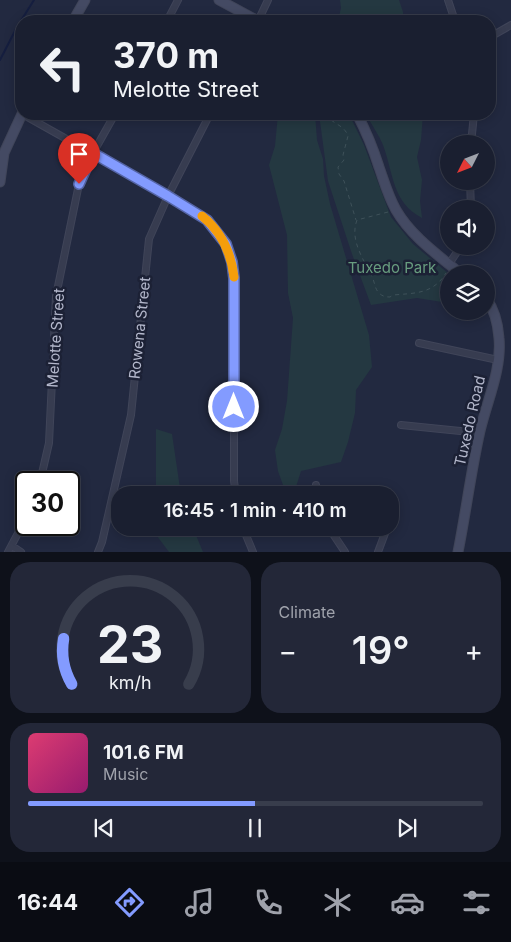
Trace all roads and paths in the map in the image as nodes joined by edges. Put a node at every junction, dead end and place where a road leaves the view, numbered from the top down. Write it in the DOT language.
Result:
graph roads {
  1 [pos="85,0"];
  2 [pos="178,0"];
  3 [pos="219,0"];
  4 [pos="268,0"];
  5 [pos="448,0"];
  6 [pos="76,15"];
  7 [pos="170,15"];
  8 [pos="247,15"];
  9 [pos="261,15"];
  10 [pos="453,15"];
  11 [pos="511,25"];
  12 [pos="496,34"];
  13 [pos="19,120"];
  14 [pos="33,120"];
  15 [pos="112,120"];
  16 [pos="207,120"];
  17 [pos="330,120"];
  18 [pos="360,120"];
  19 [pos="473,120"];
  20 [pos="472,135"];
  21 [pos="93,153"];
  22 [pos="0,182"];
  23 [pos="168,196"];
  24 [pos="390,211"];
  25 [pos="357,220"];
  26 [pos="445,265"];
  27 [pos="440,283"];
  28 [pos="495,317"];
  29 [pos="419,343"];
  30 [pos="498,360"];
  31 [pos="401,425"];
  32 [pos="480,433"];
  33 [pos="42,471"];
  34 [pos="235,486"];
  35 [pos="17,536"];
  36 [pos="247,536"];
  37 [pos="335,536"];
  38 [pos="384,536"];
  39 [pos="10,549"];
  40 [pos="21,552"];
  41 [pos="98,552"];
  42 [pos="254,552"];
  43 [pos="344,552"];
  44 [pos="378,552"];
  45 [pos="458,552"];
  1 -- 6 [label="street"];
  2 -- 7 [label="street"];
  3 -- 8 [label="street"];
  4 -- 9 [label="street"];
  5 -- 10 [label="street"];
  11 -- 12 [label="street"];
  13 -- 22 [label="street"];
  14 -- 21 [label="street"];
  15 -- 21 [label="street, Melotte Street"];
  16 -- 23 [label="street, Rowena Street"];
  17 -- 25 [label="path"];
  18 -- 26 [label="street"];
  19 -- 20 [label="street"];
  21 -- 23 [label="street"];
  21 -- 33 [label="street, Melotte Street"];
  23 -- 34 [label="street"];
  23 -- 41 [label="street, Rowena Street"];
  24 -- 25 [label="path"];
  25 -- 27 [label="path"];
  28 -- 30 [label="street, Tuxedo Road"];
  29 -- 30 [label="street"];
  30 -- 32 [label="street, Tuxedo Road"];
  31 -- 32 [label="street"];
  32 -- 45 [label="street, Tuxedo Road"];
  35 -- 39 [label="street"];
  36 -- 42 [label="street"];
  37 -- 43 [label="street"];
  38 -- 44 [label="street"];
  39 -- 40 [label="street"];
}
